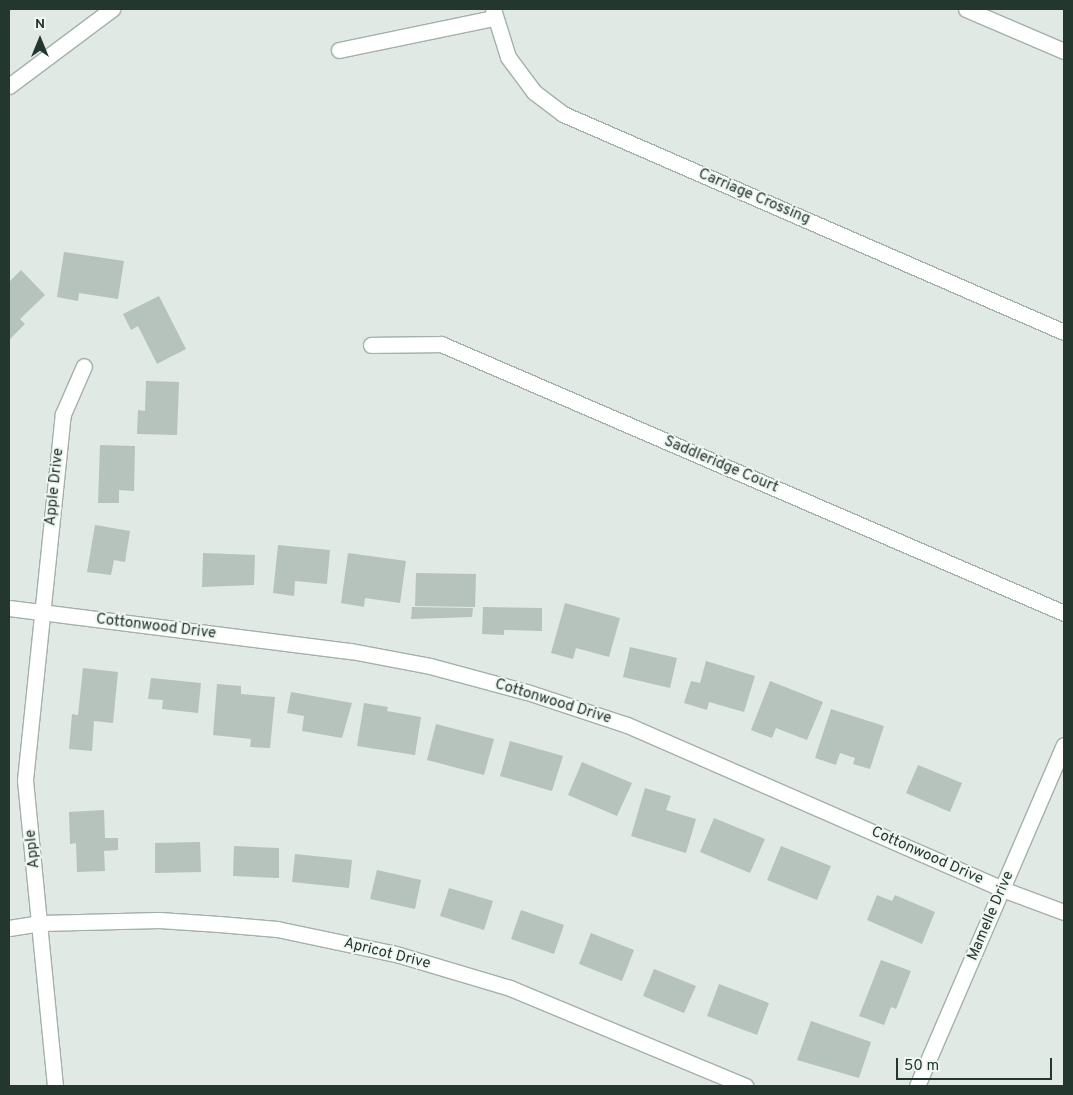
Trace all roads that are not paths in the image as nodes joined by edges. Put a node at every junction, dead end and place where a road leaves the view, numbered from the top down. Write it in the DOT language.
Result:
graph roads {
  1 [pos="112,9"];
  2 [pos="966,9"];
  3 [pos="494,13"];
  4 [pos="339,50"];
  5 [pos="1064,51"];
  6 [pos="9,86"];
  7 [pos="1064,332"];
  8 [pos="372,345"];
  9 [pos="84,366"];
  10 [pos="9,608"];
  11 [pos="42,613"];
  12 [pos="1064,613"];
  13 [pos="1064,745"];
  14 [pos="1002,889"];
  15 [pos="1064,912"];
  16 [pos="41,923"];
  17 [pos="9,928"];
  18 [pos="55,1086"];
  19 [pos="745,1086"];
  20 [pos="917,1086"];
  1 -- 6 [label="street"];
  2 -- 5 [label="street"];
  3 -- 4 [label="street"];
  3 -- 7 [label="street, Carriage Crossing"];
  8 -- 12 [label="street, Saddleridge Court"];
  9 -- 11 [label="street, Apple Drive"];
  10 -- 11 [label="street, Cottonwood Drive"];
  11 -- 14 [label="street, Cottonwood Drive"];
  11 -- 16 [label="street, Apple"];
  13 -- 14 [label="street, Mamelle Drive"];
  14 -- 15 [label="street, Cottonwood Drive"];
  14 -- 20 [label="street, Mamelle Drive"];
  16 -- 17 [label="street, Apricot Drive"];
  16 -- 18 [label="street, Apple"];
  16 -- 19 [label="street, Apricot Drive"];
}
